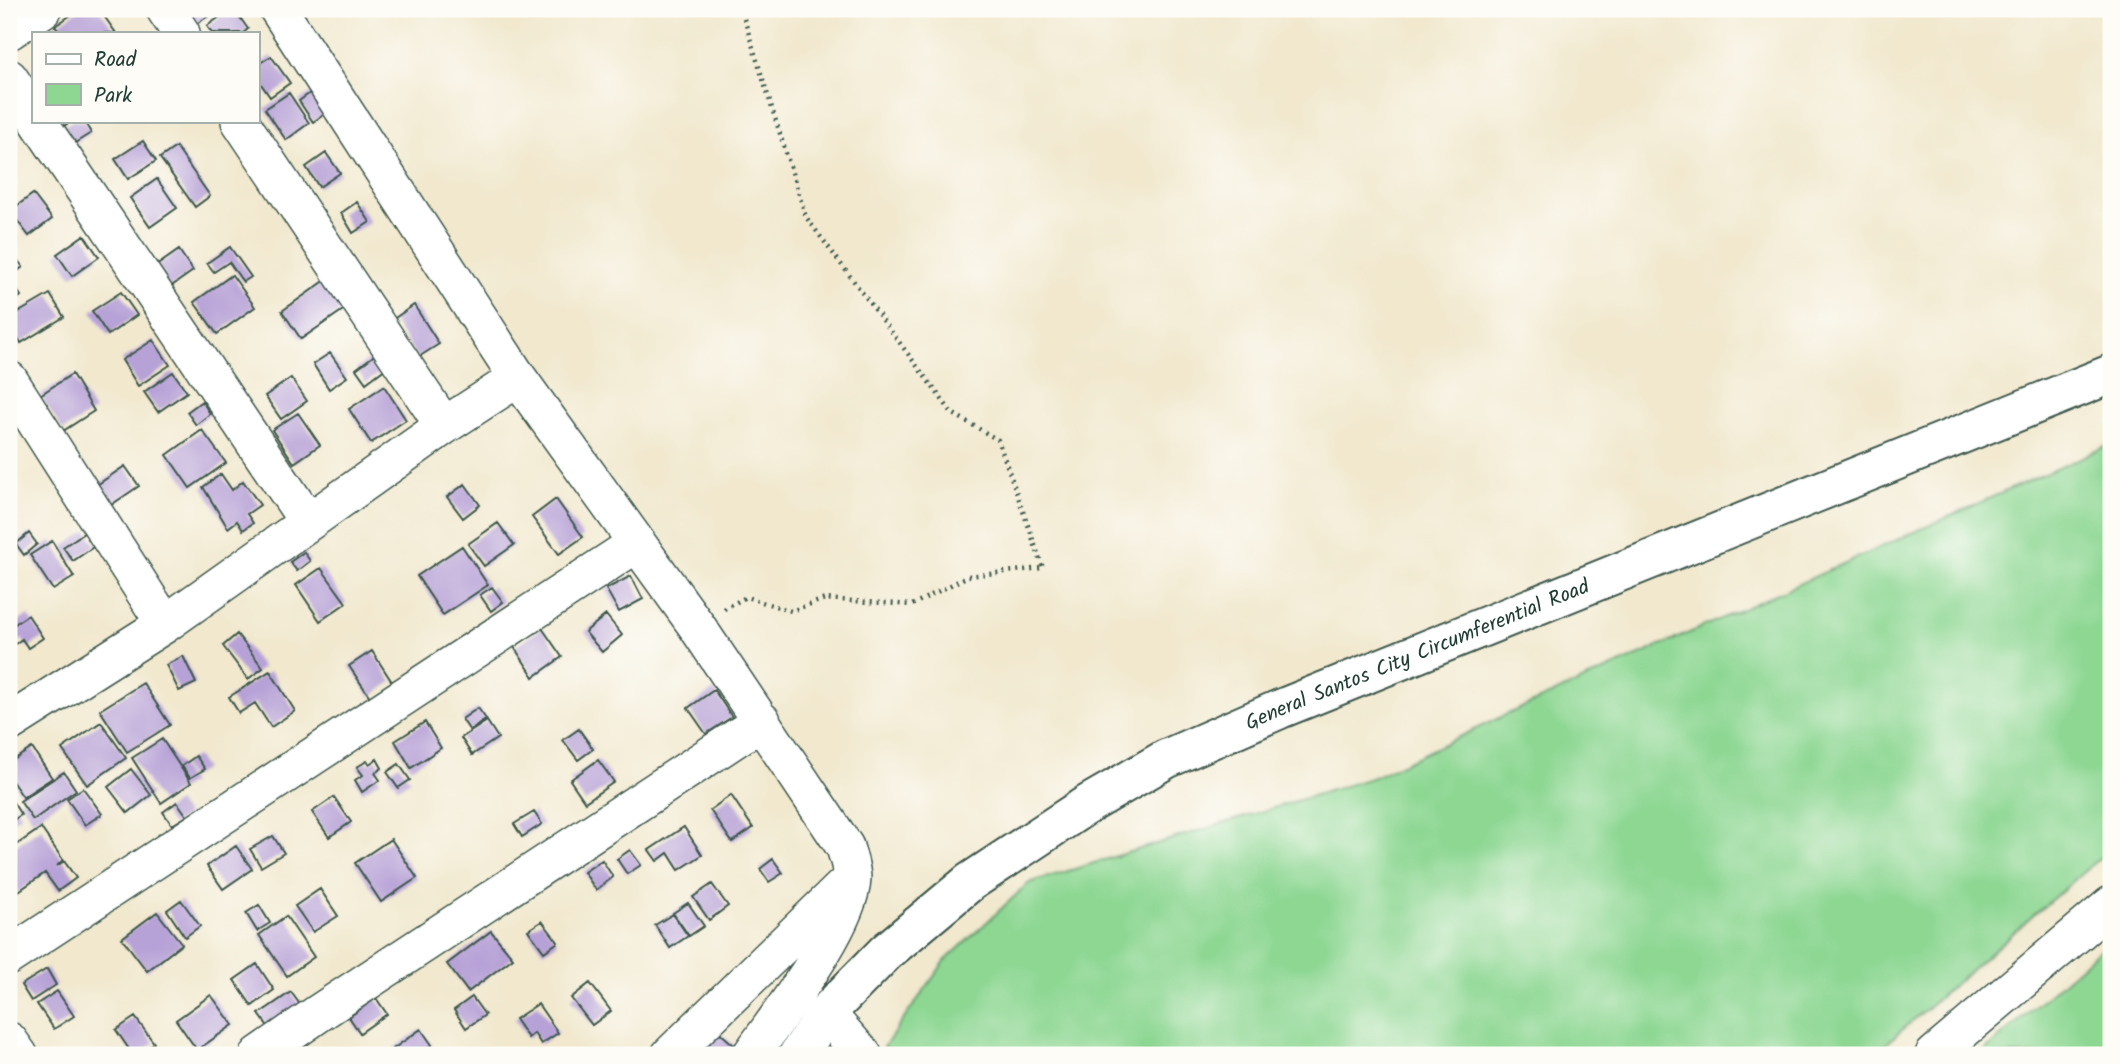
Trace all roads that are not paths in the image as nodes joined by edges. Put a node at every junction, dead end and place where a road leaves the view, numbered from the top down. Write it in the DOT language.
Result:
graph roads {
  1 [pos="165,9"];
  2 [pos="278,9"];
  3 [pos="180,32"];
  4 [pos="9,78"];
  5 [pos="32,112"];
  6 [pos="39,122"];
  7 [pos="241,122"];
  8 [pos="2111,374"];
  9 [pos="518,379"];
  10 [pos="9,380"];
  11 [pos="444,426"];
  12 [pos="308,522"];
  13 [pos="636,544"];
  14 [pos="165,624"];
  15 [pos="14,709"];
  16 [pos="762,721"];
  17 [pos="852,878"];
  18 [pos="2111,905"];
  19 [pos="9,956"];
  20 [pos="827,1013"];
  21 [pos="9,1041"];
  22 [pos="19,1055"];
  23 [pos="259,1055"];
  24 [pos="670,1055"];
  25 [pos="751,1055"];
  26 [pos="798,1055"];
  27 [pos="863,1055"];
  28 [pos="1934,1055"];
  1 -- 3 [label="street"];
  2 -- 9 [label="street"];
  4 -- 5 [label="street"];
  6 -- 12 [label="street"];
  7 -- 11 [label="street"];
  8 -- 20 [label="main road, General Santos City Circumferential Road"];
  9 -- 11 [label="street"];
  9 -- 13 [label="street"];
  10 -- 14 [label="street"];
  11 -- 12 [label="street"];
  12 -- 14 [label="street"];
  13 -- 16 [label="street"];
  13 -- 19 [label="street"];
  14 -- 15 [label="street"];
  16 -- 17 [label="street"];
  16 -- 23 [label="street"];
  17 -- 24 [label="street"];
  17 -- 25 [label="street"];
  18 -- 28 [label="street"];
  20 -- 26 [label="main road, General Santos City Circumferential Road"];
  20 -- 27 [label="street"];
  21 -- 22 [label="street"];
}
